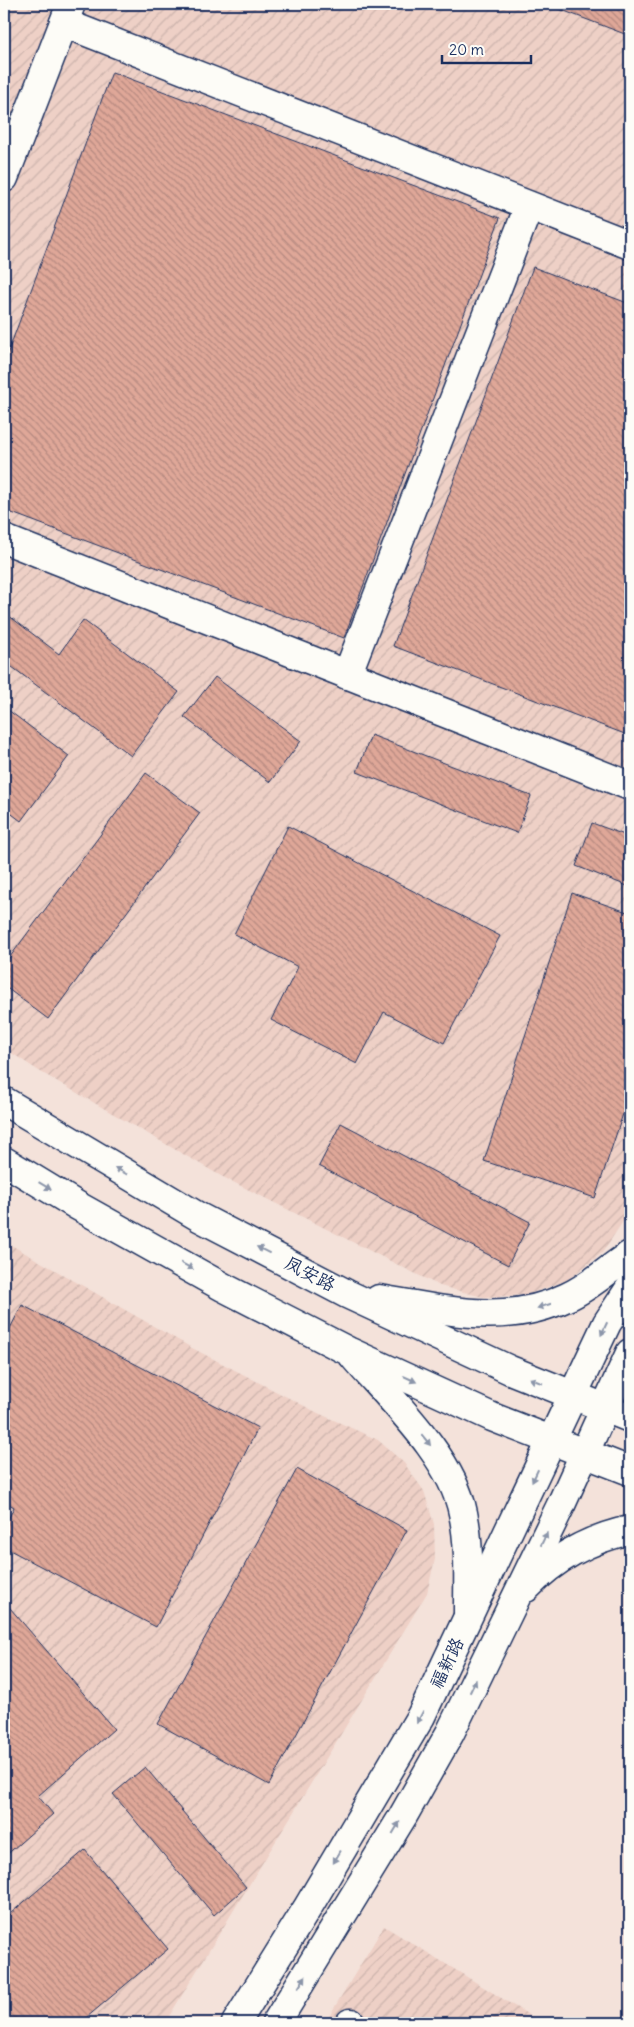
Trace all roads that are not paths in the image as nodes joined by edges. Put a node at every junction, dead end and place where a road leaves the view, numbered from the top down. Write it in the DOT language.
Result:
graph roads {
  1 [pos="68,13"];
  2 [pos="4,178"];
  3 [pos="529,206"];
  4 [pos="630,245"];
  5 [pos="4,539"];
  6 [pos="347,675"];
  7 [pos="630,786"];
  8 [pos="4,1102"];
  9 [pos="4,1161"];
  10 [pos="630,1254"];
  11 [pos="630,1288"];
  12 [pos="347,1294"];
  13 [pos="348,1350"];
  14 [pos="630,1353"];
  15 [pos="573,1395"];
  16 [pos="605,1408"];
  17 [pos="630,1418"];
  18 [pos="552,1440"];
  19 [pos="584,1453"];
  20 [pos="630,1471"];
  21 [pos="630,1530"];
  22 [pos="468,1618"];
  23 [pos="501,1628"];
  24 [pos="236,2023"];
  25 [pos="276,2023"];
  1 -- 2 [label="street"];
  1 -- 3 [label="street"];
  3 -- 4 [label="street"];
  3 -- 6 [label="street"];
  5 -- 6 [label="street"];
  6 -- 7 [label="street"];
  12 -- 8 [label="street, 凤安路, one-way"];
  9 -- 13 [label="street, one-way"];
  10 -- 12 [label="street, one-way"];
  11 -- 15 [label="street, 福新路, one-way"];
  15 -- 12 [label="street, 凤安路, one-way"];
  13 -- 18 [label="street, one-way"];
  13 -- 22 [label="street, one-way"];
  14 -- 16 [label="street, 福新路"];
  15 -- 16 [label="street, 凤安路"];
  15 -- 18 [label="street, 福新路"];
  16 -- 17 [label="street, 凤安路"];
  16 -- 19 [label="street, 福新路"];
  18 -- 19 [label="street"];
  18 -- 22 [label="street, 福新路, one-way"];
  19 -- 20 [label="street"];
  23 -- 19 [label="street, 福新路, one-way"];
  21 -- 23 [label="street"];
  22 -- 24 [label="street, 福新路, one-way"];
  25 -- 23 [label="street, 福新路, one-way"];
}
